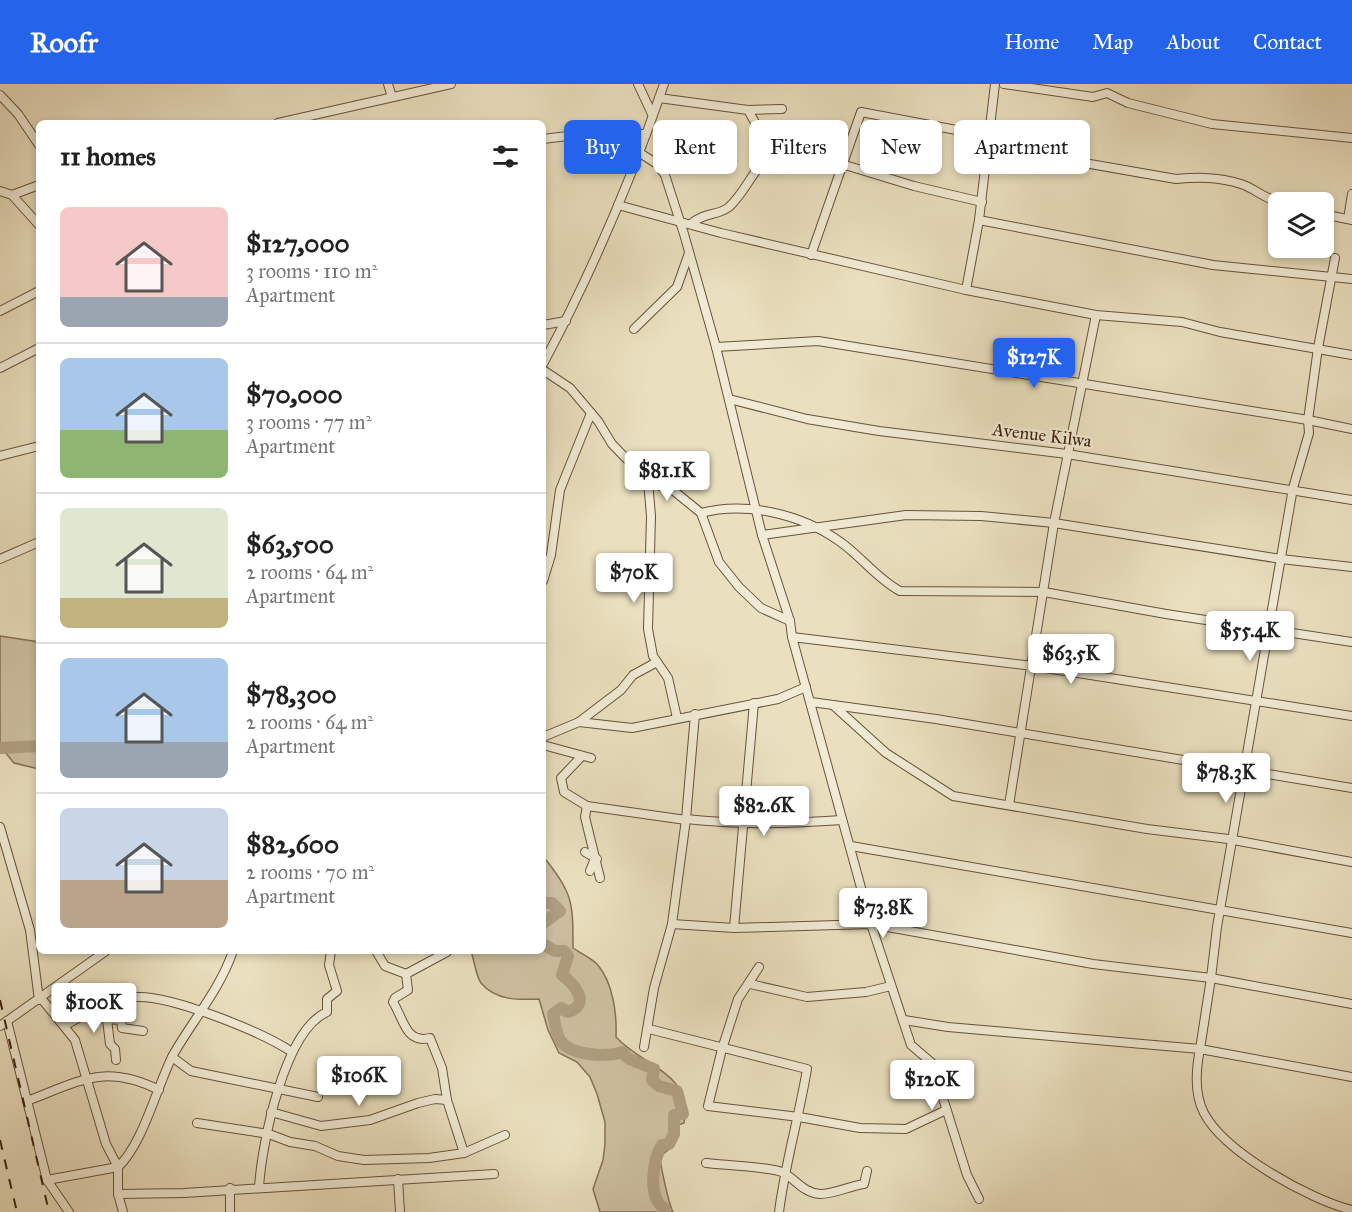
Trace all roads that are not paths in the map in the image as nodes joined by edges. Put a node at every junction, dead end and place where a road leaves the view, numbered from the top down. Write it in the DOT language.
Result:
graph roads {
  1 [pos="388,84"];
  2 [pos="451,84"];
  3 [pos="638,84"];
  4 [pos="664,84"];
  5 [pos="995,84"];
  6 [pos="1004,84"];
  7 [pos="0,95"];
  8 [pos="392,97"];
  9 [pos="659,98"];
  10 [pos="782,109"];
  11 [pos="748,111"];
  12 [pos="652,114"];
  13 [pos="291,120"];
  14 [pos="753,120"];
  15 [pos="991,120"];
  16 [pos="954,133"];
  17 [pos="646,134"];
  18 [pos="1352,138"];
  19 [pos="546,139"];
  20 [pos="36,141"];
  21 [pos="848,148"];
  22 [pos="641,150"];
  23 [pos="641,154"];
  24 [pos="1090,162"];
  25 [pos="848,166"];
  26 [pos="631,174"];
  27 [pos="754,174"];
  28 [pos="839,174"];
  29 [pos="985,174"];
  30 [pos="36,186"];
  31 [pos="0,190"];
  32 [pos="1352,194"];
  33 [pos="12,195"];
  34 [pos="1268,199"];
  35 [pos="982,202"];
  36 [pos="618,205"];
  37 [pos="1334,216"];
  38 [pos="679,220"];
  39 [pos="979,220"];
  40 [pos="1350,220"];
  41 [pos="36,222"];
  42 [pos="692,224"];
  43 [pos="689,253"];
  44 [pos="811,255"];
  45 [pos="1335,258"];
  46 [pos="1332,278"];
  47 [pos="1352,279"];
  48 [pos="966,290"];
  49 [pos="36,292"];
  50 [pos="0,310"];
  51 [pos="1096,315"];
  52 [pos="566,321"];
  53 [pos="546,324"];
  54 [pos="634,329"];
  55 [pos="716,347"];
  56 [pos="1318,348"];
  57 [pos="36,350"];
  58 [pos="1352,355"];
  59 [pos="546,358"];
  60 [pos="0,368"];
  61 [pos="546,372"];
  62 [pos="1083,384"];
  63 [pos="729,399"];
  64 [pos="591,413"];
  65 [pos="1308,420"];
  66 [pos="1352,429"];
  67 [pos="36,447"];
  68 [pos="1067,454"];
  69 [pos="0,456"];
  70 [pos="648,481"];
  71 [pos="1293,488"];
  72 [pos="1352,500"];
  73 [pos="757,511"];
  74 [pos="700,513"];
  75 [pos="1054,523"];
  76 [pos="815,528"];
  77 [pos="762,535"];
  78 [pos="36,543"];
  79 [pos="0,559"];
  80 [pos="1281,559"];
  81 [pos="1352,567"];
  82 [pos="546,571"];
  83 [pos="1044,592"];
  84 [pos="790,621"];
  85 [pos="1269,629"];
  86 [pos="792,637"];
  87 [pos="1352,642"];
  88 [pos="657,662"];
  89 [pos="1033,666"];
  90 [pos="806,687"];
  91 [pos="1256,700"];
  92 [pos="811,702"];
  93 [pos="754,703"];
  94 [pos="833,705"];
  95 [pos="695,714"];
  96 [pos="1352,716"];
  97 [pos="677,718"];
  98 [pos="579,722"];
  99 [pos="1022,733"];
  100 [pos="546,736"];
  101 [pos="546,746"];
  102 [pos="1245,771"];
  103 [pos="1352,788"];
  104 [pos="1009,805"];
  105 [pos="587,806"];
  106 [pos="686,819"];
  107 [pos="842,819"];
  108 [pos="744,824"];
  109 [pos="0,827"];
  110 [pos="1233,841"];
  111 [pos="851,846"];
  112 [pos="585,852"];
  113 [pos="596,858"];
  114 [pos="1352,862"];
  115 [pos="590,871"];
  116 [pos="600,878"];
  117 [pos="1220,911"];
  118 [pos="672,924"];
  119 [pos="871,924"];
  120 [pos="734,928"];
  121 [pos="1352,933"];
  122 [pos="102,954"];
  123 [pos="232,954"];
  124 [pos="331,954"];
  125 [pos="378,954"];
  126 [pos="443,954"];
  127 [pos="759,967"];
  128 [pos="406,974"];
  129 [pos="1211,978"];
  130 [pos="750,984"];
  131 [pos="891,986"];
  132 [pos="40,999"];
  133 [pos="105,1003"];
  134 [pos="1352,1004"];
  135 [pos="200,1011"];
  136 [pos="106,1019"];
  137 [pos="904,1020"];
  138 [pos="4,1024"];
  139 [pos="64,1026"];
  140 [pos="649,1029"];
  141 [pos="143,1031"];
  142 [pos="644,1047"];
  143 [pos="722,1048"];
  144 [pos="1200,1049"];
  145 [pos="292,1052"];
  146 [pos="172,1057"];
  147 [pos="116,1060"];
  148 [pos="1352,1077"];
  149 [pos="86,1079"];
  150 [pos="279,1089"];
  151 [pos="159,1090"];
  152 [pos="318,1097"];
  153 [pos="447,1100"];
  154 [pos="27,1101"];
  155 [pos="946,1110"];
  156 [pos="271,1112"];
  157 [pos="799,1117"];
  158 [pos="197,1123"];
  159 [pos="269,1134"];
  160 [pos="505,1136"];
  161 [pos="464,1153"];
  162 [pos="706,1163"];
  163 [pos="118,1167"];
  164 [pos="867,1171"];
  165 [pos="784,1173"];
  166 [pos="494,1174"];
  167 [pos="398,1179"];
  168 [pos="47,1180"];
  169 [pos="259,1187"];
  170 [pos="231,1188"];
  171 [pos="118,1194"];
  172 [pos="980,1199"];
  173 [pos="1352,1210"];
  174 [pos="69,1212"];
  175 [pos="123,1212"];
  176 [pos="230,1212"];
  177 [pos="400,1212"];
  178 [pos="778,1212"];
  1 -- 8 [label="street"];
  2 -- 8 [label="street"];
  3 -- 12 [label="street"];
  4 -- 9 [label="street"];
  5 -- 15 [label="street"];
  6 -- 18 [label="street"];
  7 -- 20 [label="street"];
  8 -- 13 [label="street"];
  9 -- 11 [label="street"];
  9 -- 12 [label="street"];
  10 -- 11 [label="street"];
  11 -- 14 [label="street"];
  12 -- 17 [label="street"];
  16 -- 21 [label="street"];
  17 -- 19 [label="street"];
  17 -- 22 [label="street"];
  23 -- 38 [label="street"];
  24 -- 34 [label="street"];
  25 -- 35 [label="street"];
  26 -- 36 [label="street"];
  27 -- 42 [label="street"];
  28 -- 44 [label="street"];
  29 -- 35 [label="street"];
  30 -- 33 [label="street"];
  31 -- 33 [label="street"];
  32 -- 40 [label="street"];
  33 -- 41 [label="street"];
  35 -- 39 [label="street"];
  36 -- 38 [label="street"];
  36 -- 52 [label="street"];
  37 -- 40 [label="street"];
  38 -- 42 [label="street"];
  38 -- 43 [label="street"];
  39 -- 46 [label="street"];
  39 -- 48 [label="street"];
  42 -- 44 [label="street"];
  43 -- 54 [label="street"];
  43 -- 55 [label="street"];
  44 -- 48 [label="street"];
  45 -- 46 [label="street"];
  46 -- 47 [label="street"];
  46 -- 56 [label="street"];
  48 -- 51 [label="street"];
  49 -- 50 [label="street"];
  51 -- 56 [label="street"];
  51 -- 62 [label="street"];
  52 -- 53 [label="street"];
  52 -- 59 [label="street"];
  55 -- 62 [label="street"];
  55 -- 63 [label="street"];
  56 -- 58 [label="street"];
  56 -- 65 [label="street"];
  57 -- 60 [label="street"];
  61 -- 64 [label="street"];
  62 -- 65 [label="street"];
  62 -- 68 [label="street"];
  63 -- 68 [label="street, Avenue Kilwa"];
  63 -- 73 [label="street"];
  64 -- 70 [label="street"];
  64 -- 82 [label="street"];
  65 -- 66 [label="street"];
  65 -- 71 [label="street"];
  67 -- 69 [label="street"];
  68 -- 71 [label="street, Avenue Kilwa"];
  68 -- 75 [label="street"];
  70 -- 74 [label="street"];
  70 -- 88 [label="street"];
  71 -- 72 [label="street, Avenue Kilwa"];
  71 -- 80 [label="street"];
  73 -- 74 [label="street"];
  73 -- 76 [label="street"];
  73 -- 77 [label="street"];
  74 -- 84 [label="street"];
  75 -- 76 [label="street"];
  75 -- 80 [label="street"];
  75 -- 83 [label="street"];
  76 -- 77 [label="street"];
  76 -- 83 [label="street"];
  77 -- 84 [label="street"];
  78 -- 79 [label="street"];
  80 -- 81 [label="street"];
  80 -- 85 [label="street"];
  83 -- 85 [label="street"];
  83 -- 89 [label="street"];
  84 -- 86 [label="street"];
  85 -- 87 [label="street"];
  85 -- 91 [label="street"];
  86 -- 89 [label="street"];
  86 -- 90 [label="street"];
  88 -- 97 [label="street"];
  88 -- 98 [label="street"];
  89 -- 91 [label="street"];
  89 -- 99 [label="street"];
  90 -- 92 [label="street"];
  90 -- 93 [label="street"];
  91 -- 96 [label="street"];
  91 -- 102 [label="street"];
  92 -- 94 [label="street"];
  92 -- 107 [label="street"];
  93 -- 95 [label="street"];
  93 -- 108 [label="street"];
  94 -- 99 [label="street"];
  94 -- 104 [label="street"];
  95 -- 97 [label="street"];
  95 -- 106 [label="street"];
  97 -- 98 [label="street"];
  98 -- 100 [label="street"];
  99 -- 102 [label="street"];
  99 -- 104 [label="street"];
  101 -- 105 [label="street"];
  102 -- 103 [label="street"];
  102 -- 110 [label="street"];
  104 -- 110 [label="street"];
  105 -- 106 [label="street"];
  105 -- 113 [label="street"];
  106 -- 108 [label="street"];
  106 -- 118 [label="street"];
  107 -- 108 [label="street"];
  107 -- 111 [label="street"];
  108 -- 120 [label="street"];
  109 -- 132 [label="street"];
  110 -- 114 [label="street"];
  110 -- 117 [label="street"];
  111 -- 117 [label="street"];
  111 -- 119 [label="street"];
  112 -- 113 [label="street"];
  113 -- 115 [label="street"];
  113 -- 116 [label="street"];
  117 -- 121 [label="street"];
  117 -- 129 [label="street"];
  118 -- 120 [label="street"];
  118 -- 140 [label="street"];
  119 -- 120 [label="street"];
  119 -- 129 [label="street"];
  119 -- 131 [label="street"];
  122 -- 132 [label="street"];
  123 -- 135 [label="street"];
  124 -- 145 [label="street"];
  125 -- 128 [label="street"];
  126 -- 128 [label="street"];
  127 -- 130 [label="street"];
  128 -- 153 [label="street"];
  129 -- 134 [label="street"];
  129 -- 144 [label="street"];
  130 -- 131 [label="street"];
  130 -- 143 [label="street"];
  131 -- 137 [label="street"];
  132 -- 138 [label="street"];
  132 -- 139 [label="street"];
  133 -- 135 [label="street"];
  133 -- 136 [label="street"];
  133 -- 139 [label="street"];
  135 -- 145 [label="street"];
  135 -- 146 [label="street"];
  136 -- 141 [label="street"];
  136 -- 147 [label="street"];
  137 -- 144 [label="street"];
  137 -- 155 [label="street"];
  138 -- 154 [label="street"];
  139 -- 149 [label="street"];
  140 -- 142 [label="street"];
  140 -- 143 [label="street"];
  143 -- 157 [label="street"];
  143 -- 157 [label="street"];
  144 -- 148 [label="street"];
  144 -- 173 [label="street"];
  145 -- 150 [label="street"];
  146 -- 150 [label="street"];
  146 -- 151 [label="street"];
  149 -- 151 [label="street"];
  149 -- 154 [label="street"];
  149 -- 163 [label="street"];
  150 -- 152 [label="street"];
  150 -- 156 [label="street"];
  151 -- 163 [label="street"];
  153 -- 156 [label="street"];
  153 -- 161 [label="street"];
  154 -- 168 [label="street"];
  155 -- 157 [label="street"];
  155 -- 172 [label="street"];
  156 -- 159 [label="street"];
  157 -- 165 [label="street"];
  158 -- 159 [label="street"];
  159 -- 161 [label="street"];
  159 -- 169 [label="street"];
  160 -- 161 [label="street"];
  162 -- 165 [label="street"];
  163 -- 168 [label="street"];
  163 -- 171 [label="street"];
  164 -- 165 [label="street"];
  165 -- 178 [label="street"];
  166 -- 167 [label="street"];
  167 -- 169 [label="street"];
  167 -- 177 [label="street"];
  168 -- 174 [label="street"];
  169 -- 170 [label="street"];
  170 -- 171 [label="street"];
  170 -- 176 [label="street"];
  171 -- 175 [label="street"];
}
